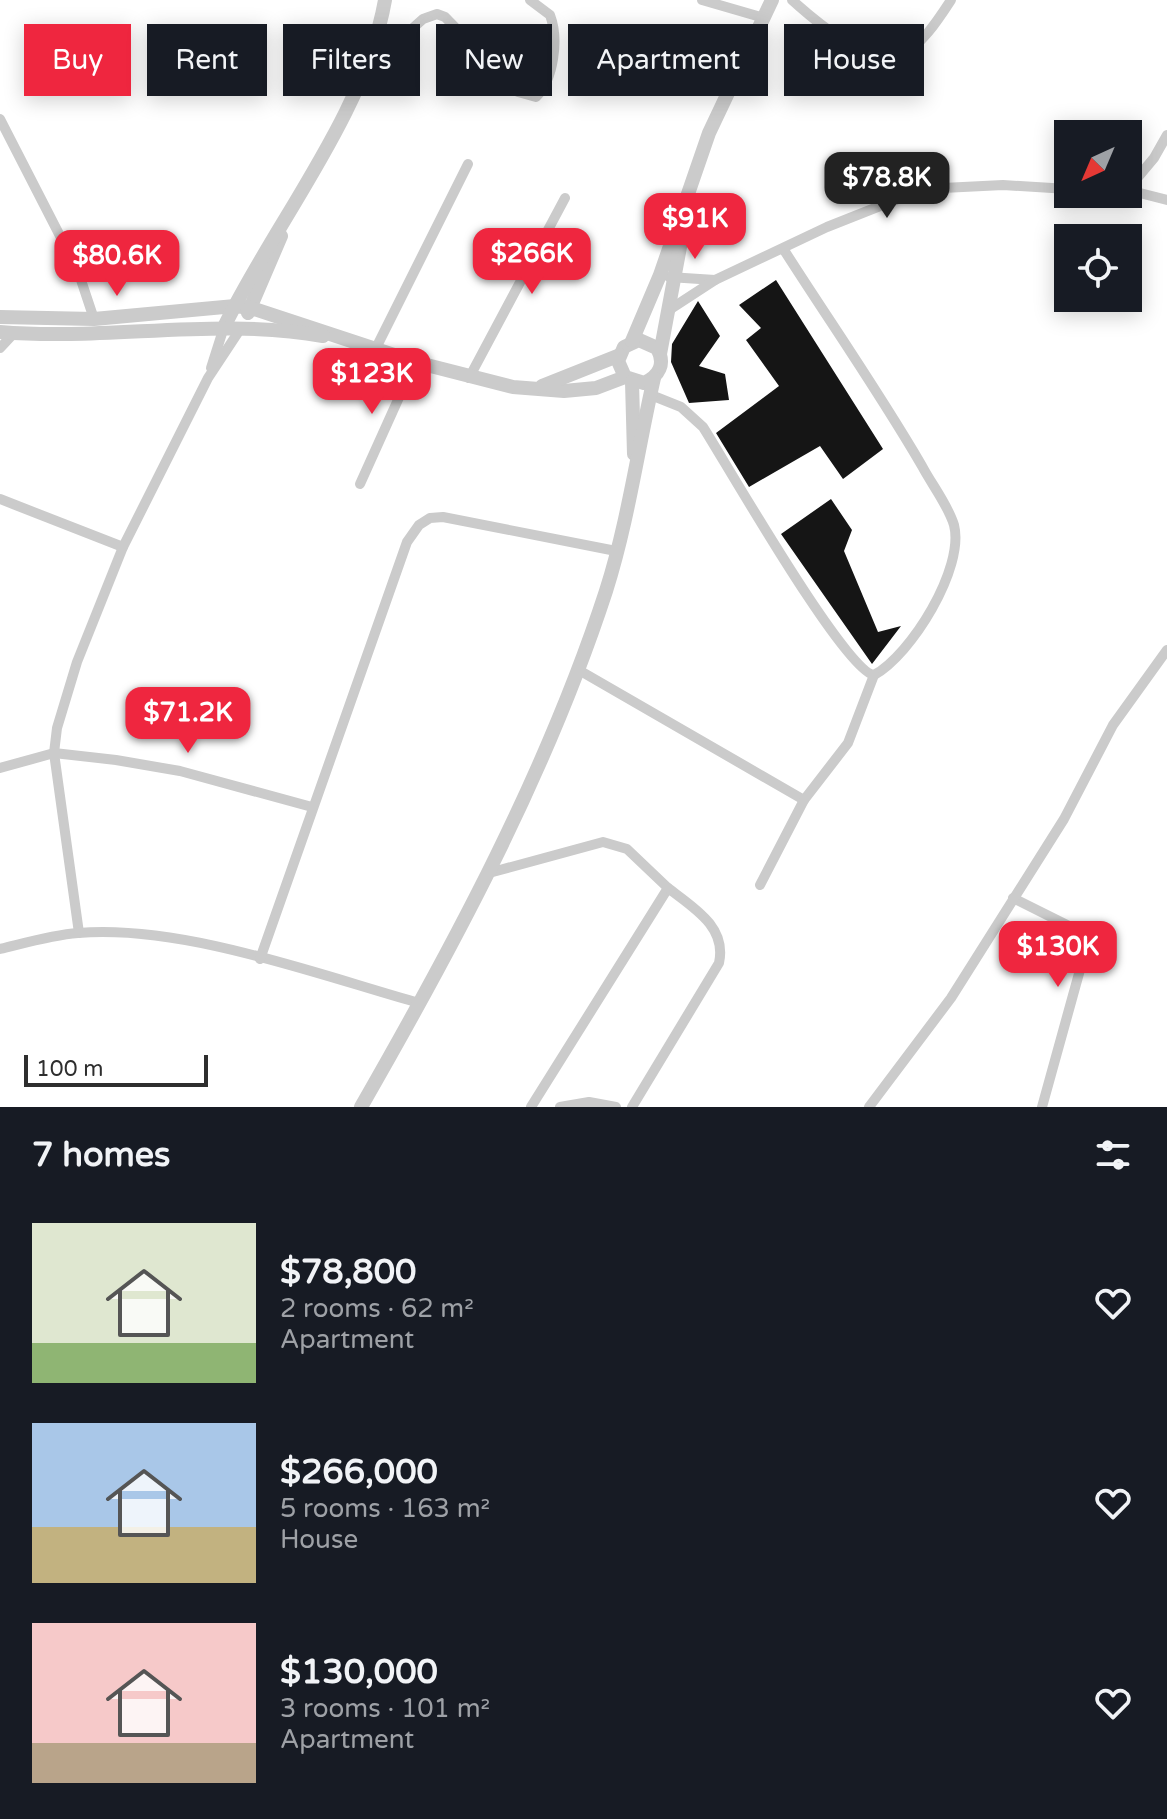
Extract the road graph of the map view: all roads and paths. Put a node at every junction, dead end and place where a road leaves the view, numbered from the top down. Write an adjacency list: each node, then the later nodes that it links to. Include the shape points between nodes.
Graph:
1 (385, 0): 8 (street)
2 (530, 0): 9 (street, via 550,15 554,45 549,73 536,97 518,92 445,17 437,14)
3 (702, 0): 7 (street)
4 (772, 0): 7 (street)
5 (792, 0): 6 (street, via 821,26 890,59 914,46)
6 (951, 0)
7 (764, 18): 21 (street, via 709,133)
8 (377, 24)
9 (417, 24)
10 (352, 96): 19 (street)
11 (0, 119): 27 (street, via 78,271)
12 (1167, 135): 14 (street)
13 (468, 164): 34 (street)
14 (1142, 173)
15 (1054, 188): 20 (street, via 923,189)
16 (1142, 194): 18 (street)
17 (565, 198): 39 (street)
18 (1167, 200)
19 (288, 213): 23 (street); 24 (street)
20 (784, 250): 22 (street); 51 (street, via 892,417 954,525 955,553 946,581 905,647)
21 (667, 276): 22 (street); 25 (street); 32 (street)
22 (715, 280): 25 (street)
23 (235, 306): 24 (street); 27 (street); 28 (street)
24 (251, 308): 29 (street); 31 (street)
25 (669, 310): 35 (street)
26 (0, 317): 27 (street)
27 (94, 319)
28 (224, 327): 29 (street); 30 (street, via 81,336); 38 (street)
29 (241, 328): 31 (street); 38 (street)
30 (7, 332): 33 (street)
31 (348, 340): 34 (street)
32 (632, 341): 35 (street, via 652,344); 36 (street)
33 (0, 348)
34 (376, 348): 37 (street)
35 (660, 354): 40 (street, via 662,363)
36 (620, 355): 41 (street, via 619,367); 42 (street)
37 (415, 362): 39 (street); 45 (street)
38 (208, 378): 47 (street)
39 (469, 378): 42 (street)
40 (654, 378): 41 (street, via 644,383); 43 (street)
41 (629, 380): 42 (street, via 564,391); 44 (street)
42 (537, 388)
43 (651, 395): 44 (street); 51 (street, via 681,407 703,427 830,630 860,670)
44 (634, 462): 48 (street)
45 (360, 484)
46 (0, 499): 47 (street)
47 (123, 547): 52 (street, via 73,672)
48 (616, 551): 50 (street); 55 (street, via 443,517 419,525 398,565)
49 (1167, 650): 59 (street, via 1113,725 1064,819)
50 (577, 669): 54 (street); 56 (street)
51 (874, 675): 54 (street, via 848,743)
52 (54, 753): 53 (street); 55 (street, via 157,766); 60 (street)
53 (0, 768)
54 (804, 800): 57 (street)
55 (312, 807): 62 (street)
56 (489, 873): 58 (street, via 603,842 627,849); 63 (street)
57 (760, 885)
58 (668, 888): 65 (street); 68 (street, via 703,915 721,939 722,952)
59 (1013, 898): 69 (street, via 951,998); 70 (street, via 1088,938)
60 (79, 933): 61 (street); 62 (street, via 137,935)
61 (0, 949)
62 (260, 959): 63 (street)
63 (419, 1003): 64 (street)
64 (365, 1106)
65 (531, 1107)
66 (560, 1107): 67 (street, via 589,1102)
67 (616, 1107)
68 (632, 1107)
69 (869, 1107)
70 (1042, 1107)

